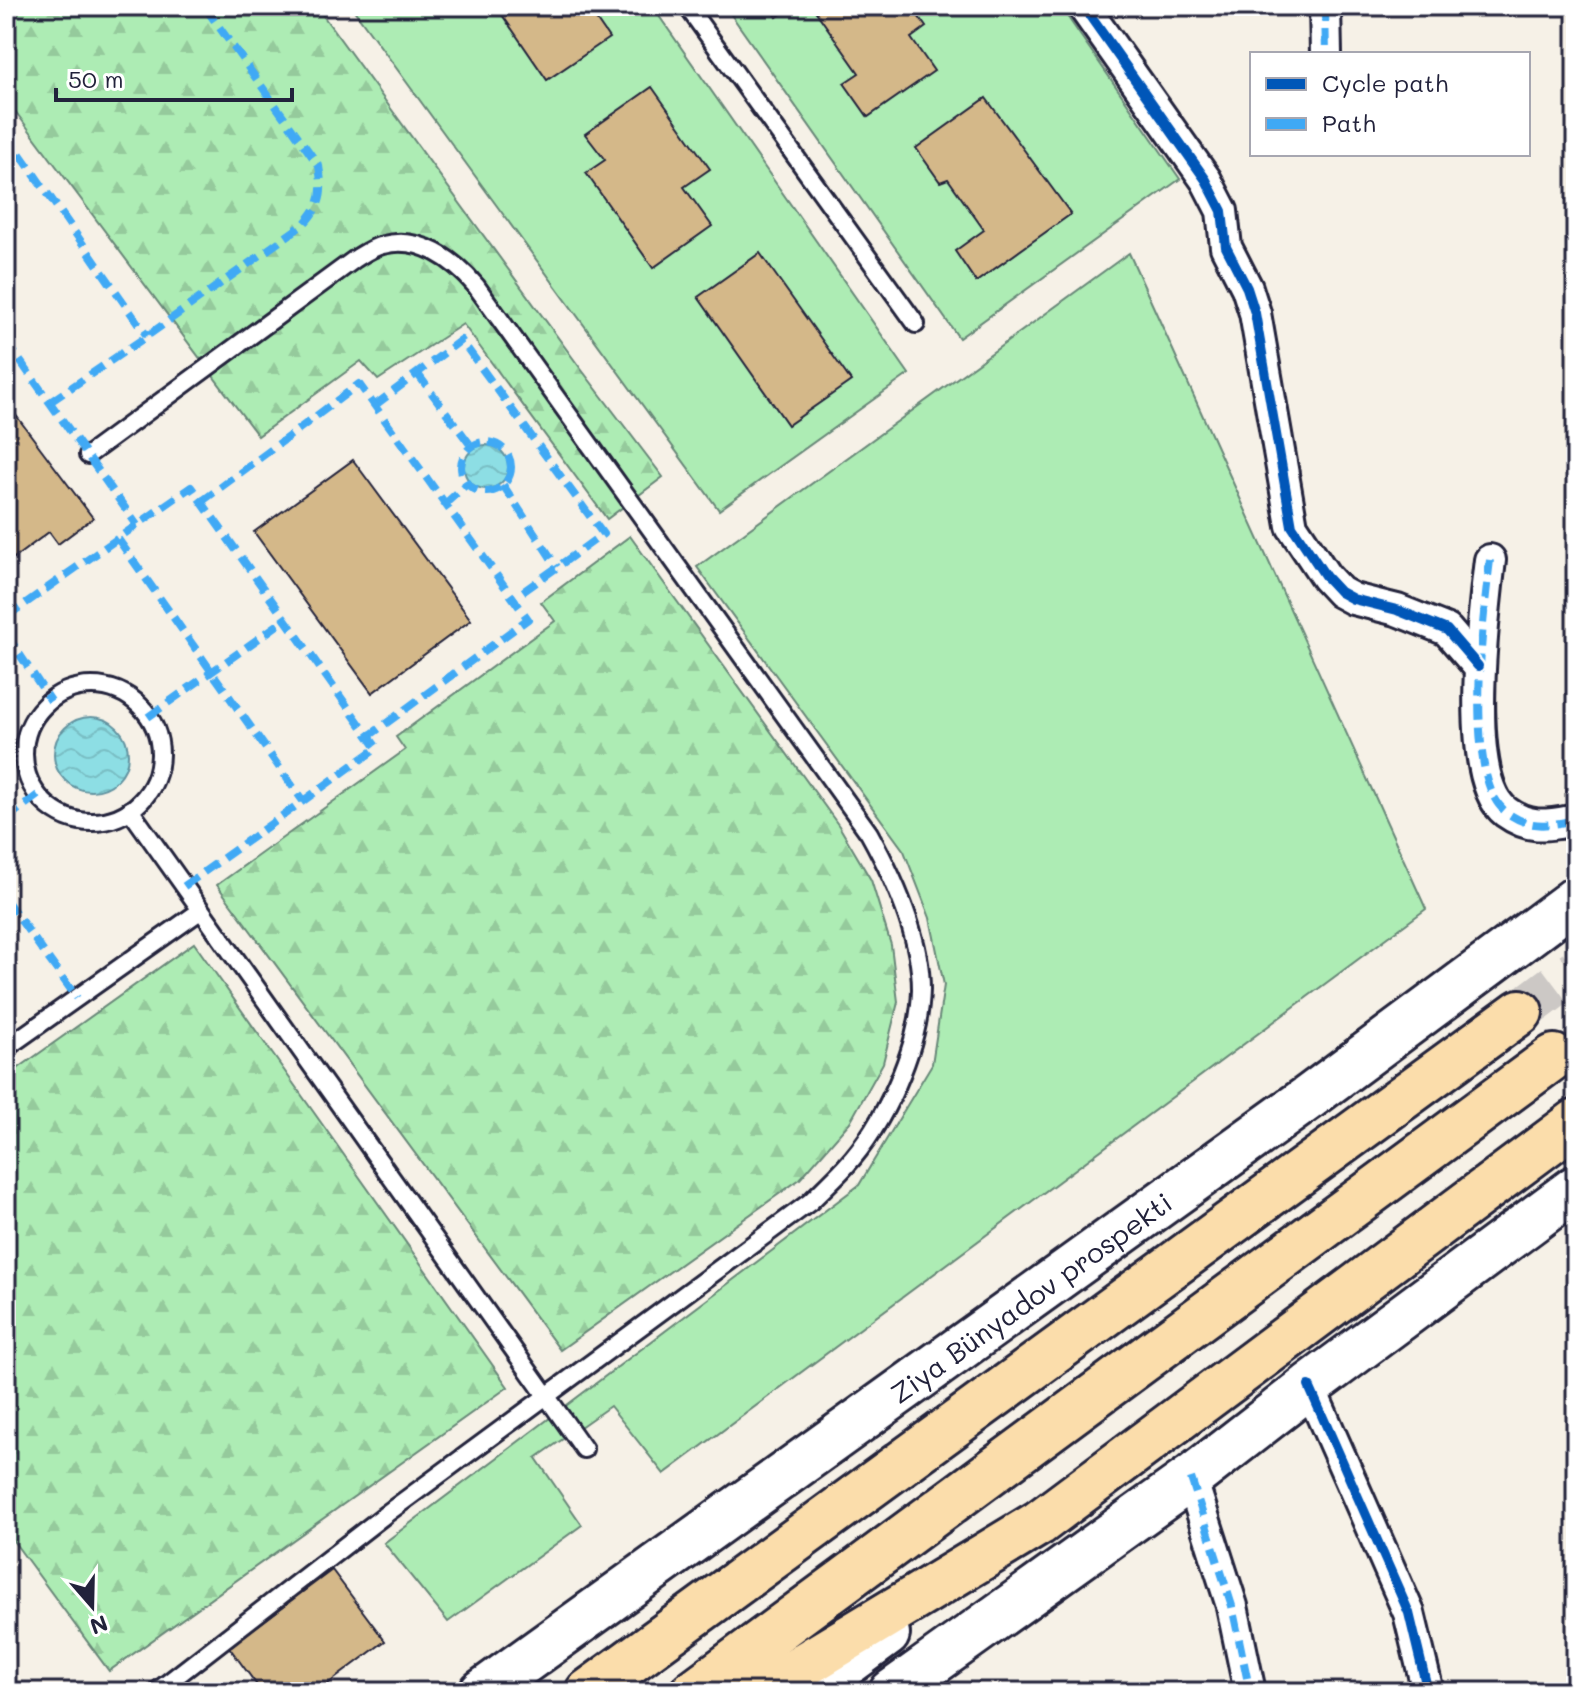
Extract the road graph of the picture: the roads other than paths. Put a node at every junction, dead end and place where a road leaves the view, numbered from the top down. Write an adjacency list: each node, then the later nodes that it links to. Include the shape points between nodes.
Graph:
1 (687, 6): 5 (lane)
2 (1083, 6): 8 (street, via 1206,180 1222,211 1226,247 1255,313 1292,526 1340,592 1447,630)
3 (1325, 6): 4 (street)
4 (1326, 52)
5 (916, 324)
6 (88, 455): 19 (lane, via 355,259 384,244 414,244 442,254 476,286 869,833 893,876 917,951 921,988 916,1033 881,1114 847,1165 810,1202)
7 (1490, 560): 8 (street)
8 (1478, 666): 10 (street, via 1482,763 1503,810 1537,827)
9 (130, 810): 9 (lane, via 158,773 155,729 143,709 105,687 63,692 44,705 24,742 31,787 43,803 62,816 90,823); 12 (lane)
10 (1576, 820)
11 (1576, 899): 25 (main road, Ziya Bünyadov prospekti)
12 (200, 911): 14 (lane); 19 (lane)
13 (1520, 1012): 26 (main road, Ziya Bünyadov prospekti)
14 (6, 1048)
15 (1554, 1057): 27 (main road)
16 (1576, 1122): 22 (main road)
17 (1576, 1188): 18 (main road)
18 (1309, 1386): 21 (main road); 31 (street, via 1409,1613)
19 (547, 1397): 20 (lane); 24 (lane)
20 (584, 1449)
21 (1191, 1478): 23 (main road); 30 (street, via 1232,1606)
22 (1039, 1523): 28 (main road); 29 (main road)
23 (900, 1690)
24 (156, 1692)
25 (482, 1692)
26 (588, 1692)
27 (693, 1692)
28 (759, 1692)
29 (808, 1692)
30 (1250, 1692)
31 (1428, 1692)

